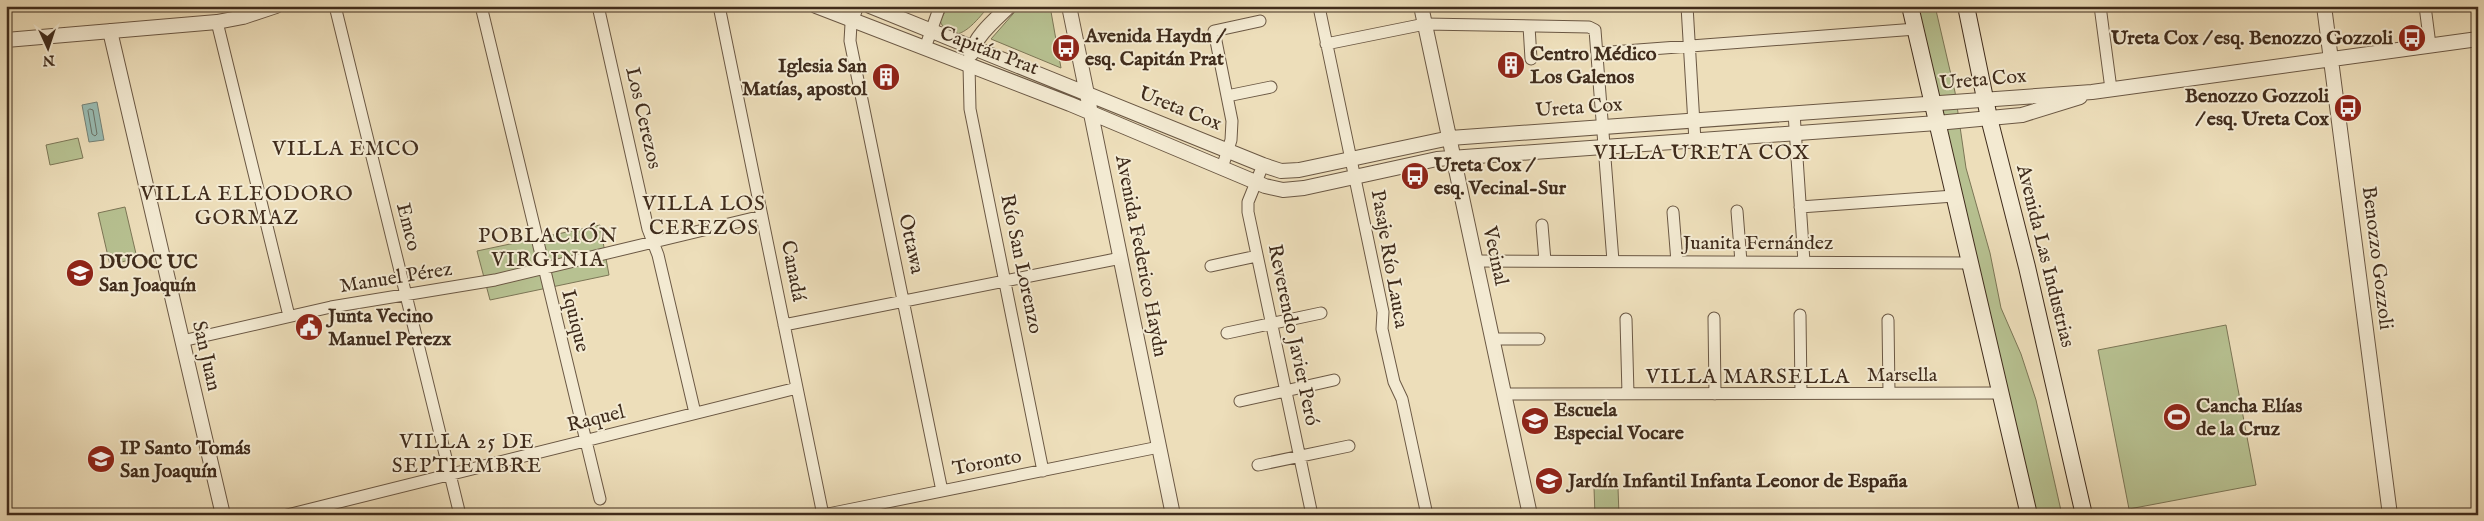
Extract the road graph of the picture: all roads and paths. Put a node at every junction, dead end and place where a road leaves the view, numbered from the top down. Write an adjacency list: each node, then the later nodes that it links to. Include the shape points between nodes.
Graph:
1 (276, 6): 22 (street)
2 (335, 6): 82 (street, Emco)
3 (481, 6): 80 (street, Iquique)
4 (598, 6): 69 (street, Los Cerezos)
5 (719, 6): 67 (street, Canadá)
6 (816, 6): 20 (street, Capitán Prat)
7 (858, 6): 20 (street, Ottawa)
8 (870, 6): 26 (street, Capitán Prat)
9 (940, 6): 26 (street)
10 (1009, 6): 33 (street)
11 (1069, 6): 41 (street, Avenida Federico Haydn)
12 (1421, 6): 23 (street, Vecinal)
13 (1687, 6): 32 (street)
14 (1910, 6): 25 (main road)
15 (1966, 6): 44 (main road, Avenida Las Industrias)
16 (2100, 6): 40 (street)
17 (2324, 6): 37 (street, Benozzo Gozzoli)
18 (2425, 6): 31 (street)
19 (1319, 7): 30 (street, Pasaje Río Lauca)
20 (853, 20): 34 (street, Capitán Prat); 83 (street, Ottawa, via 850,41)
21 (1260, 21): 43 (street, via 1214,31)
22 (217, 22): 27 (street); 86 (street)
23 (1425, 24): 24 (street); 30 (street); 53 (street, Vecinal)
24 (1529, 26): 35 (street, via 1589,28 1594,30); 36 (street)
25 (1916, 29): 32 (street); 45 (main road)
26 (932, 30): 33 (street, Capitán Prat); 34 (street)
27 (110, 31): 29 (street); 95 (street, San Juan)
28 (2478, 39): 31 (street, Ureta Cox)
29 (6, 40)
30 (1326, 44): 58 (street, Pasaje Río Lauca)
31 (2430, 45): 37 (street, Ureta Cox)
32 (1689, 46): 35 (street); 49 (street)
33 (973, 47): 38 (street); 41 (street, Capitán Prat)
34 (925, 48): 38 (street, Capitán Prat)
35 (1598, 53): 51 (street)
36 (1531, 59)
37 (2331, 59): 40 (street, Ureta Cox); 126 (street, Benozzo Gozzoli)
38 (969, 65): 47 (street, Capitán Prat); 81 (street, Río San Lorenzo, via 970,109)
39 (1271, 87): 43 (street)
40 (2111, 89): 42 (street, Ureta Cox)
41 (1086, 92): 47 (street, Avenida Federico Haydn); 56 (street, Ureta Cox)
42 (2092, 92): 44 (street, Ureta Cox); 48 (street, Ureta Cox, via 2038,111)
43 (1227, 96): 56 (street, via 1232,130)
44 (1985, 99): 45 (street, Ureta Cox); 48 (main road, Avenida Las Industrias)
45 (1932, 104): 46 (street, Ureta Cox); 50 (main road)
46 (1794, 112): 49 (street, Ureta Cox); 52 (street)
47 (1090, 113): 60 (street, Ureta Cox); 71 (street, Avenida Federico Haydn)
48 (1989, 118): 50 (street, Ureta Cox); 125 (main road, Avenida Las Industrias)
49 (1694, 120): 51 (street, Ureta Cox); 54 (street)
50 (1937, 123): 52 (street, Ureta Cox); 63 (main road)
51 (1603, 127): 53 (street, Ureta Cox); 55 (street)
52 (1795, 134): 54 (street, Ureta Cox); 64 (street)
53 (1450, 138): 57 (street, Vecinal); 58 (street, Ureta Cox)
54 (1695, 141): 55 (street, Ureta Cox)
55 (1604, 147): 57 (street, Ureta Cox); 74 (street)
56 (1229, 150): 59 (street, Ureta Cox); 60 (street)
57 (1454, 157): 61 (street, Ureta Cox); 72 (street, Vecinal)
58 (1351, 159): 59 (street, Ureta Cox, via 1290,171); 61 (street, Pasaje Río Lauca)
59 (1263, 165): 62 (street, Reverendo Javier Peró)
60 (1222, 168): 62 (street, Ureta Cox)
61 (1354, 177): 62 (street, Ureta Cox, via 1294,190); 122 (street, Pasaje Río Lauca, via 1383,312 1382,329 1394,382 1402,399)
62 (1256, 182): 70 (street, Reverendo Javier Peró, via 1248,202 1248,212)
63 (1954, 196): 64 (street); 78 (main road)
64 (1800, 207): 77 (street)
65 (1737, 211): 76 (street)
66 (1673, 212): 75 (street)
67 (762, 216): 69 (street, Manuel Pérez); 91 (street, Canadá)
68 (1542, 225): 73 (street)
69 (653, 241): 80 (street, Manuel Pérez); 106 (street, Los Cerezos)
70 (1257, 256): 79 (street); 90 (street, Reverendo Javier Peró)
71 (1120, 258): 81 (street); 109 (street, Avenida Federico Haydn)
72 (1476, 260): 73 (street, Juanita Fernández); 93 (street, Vecinal)
73 (1545, 261): 74 (street, Juanita Fernández)
74 (1613, 261): 75 (street, Juanita Fernández)
75 (1677, 262): 76 (street, Juanita Fernández)
76 (1741, 262): 77 (street, Juanita Fernández)
77 (1804, 262): 78 (street, Juanita Fernández)
78 (1971, 263): 99 (main road)
79 (1210, 266)
80 (543, 268): 82 (street, Manuel Pérez); 107 (street, Iquique)
81 (1005, 281): 83 (street); 112 (street, Río San Lorenzo)
82 (406, 295): 86 (street, Manuel Pérez); 113 (street, Emco)
83 (903, 301): 91 (street); 114 (street, Ottawa)
84 (1321, 313): 90 (street)
85 (1800, 315): 103 (street)
86 (288, 316): 95 (street, Manuel Pérez)
87 (1714, 318): 102 (street)
88 (1626, 319): 101 (street)
89 (1888, 320): 104 (street)
90 (1271, 324): 92 (street); 98 (street, Reverendo Javier Peró)
91 (784, 325): 97 (street, Canadá)
92 (1227, 333)
93 (1492, 339): 94 (street); 100 (street, Vecinal)
94 (1539, 339)
95 (182, 341): 116 (street, San Juan)
96 (1334, 380): 98 (street)
97 (797, 388): 106 (street, Raquel); 119 (street, Canadá)
98 (1286, 391): 105 (street); 110 (street, Reverendo Javier Peró)
99 (2000, 393): 104 (street, Marsella); 124 (main road)
100 (1504, 394): 101 (street, Marsella); 123 (street, Vecinal)
101 (1628, 394): 102 (street, Marsella)
102 (1715, 394): 103 (street, Marsella)
103 (1801, 394): 104 (street, Marsella)
104 (1890, 394)
105 (1240, 401)
106 (695, 413): 107 (street, Raquel)
107 (585, 440): 113 (street, Raquel); 115 (street, Iquique)
108 (1349, 446): 110 (street)
109 (1159, 448): 112 (street, Toronto); 120 (street, Avenida Federico Haydn)
110 (1300, 456): 111 (street); 121 (street, Reverendo Javier Peró)
111 (1258, 465)
112 (1044, 471): 114 (street, Toronto)
113 (450, 474): 117 (street, Raquel); 118 (street, Emco)
114 (942, 491): 119 (street, Toronto)
115 (600, 499)
116 (223, 515)
117 (287, 515)
118 (460, 515)
119 (823, 515)
120 (1173, 515)
121 (1312, 515)
122 (1427, 515)
123 (1530, 515)
124 (2028, 515)
125 (2084, 515)
126 (2390, 515)

